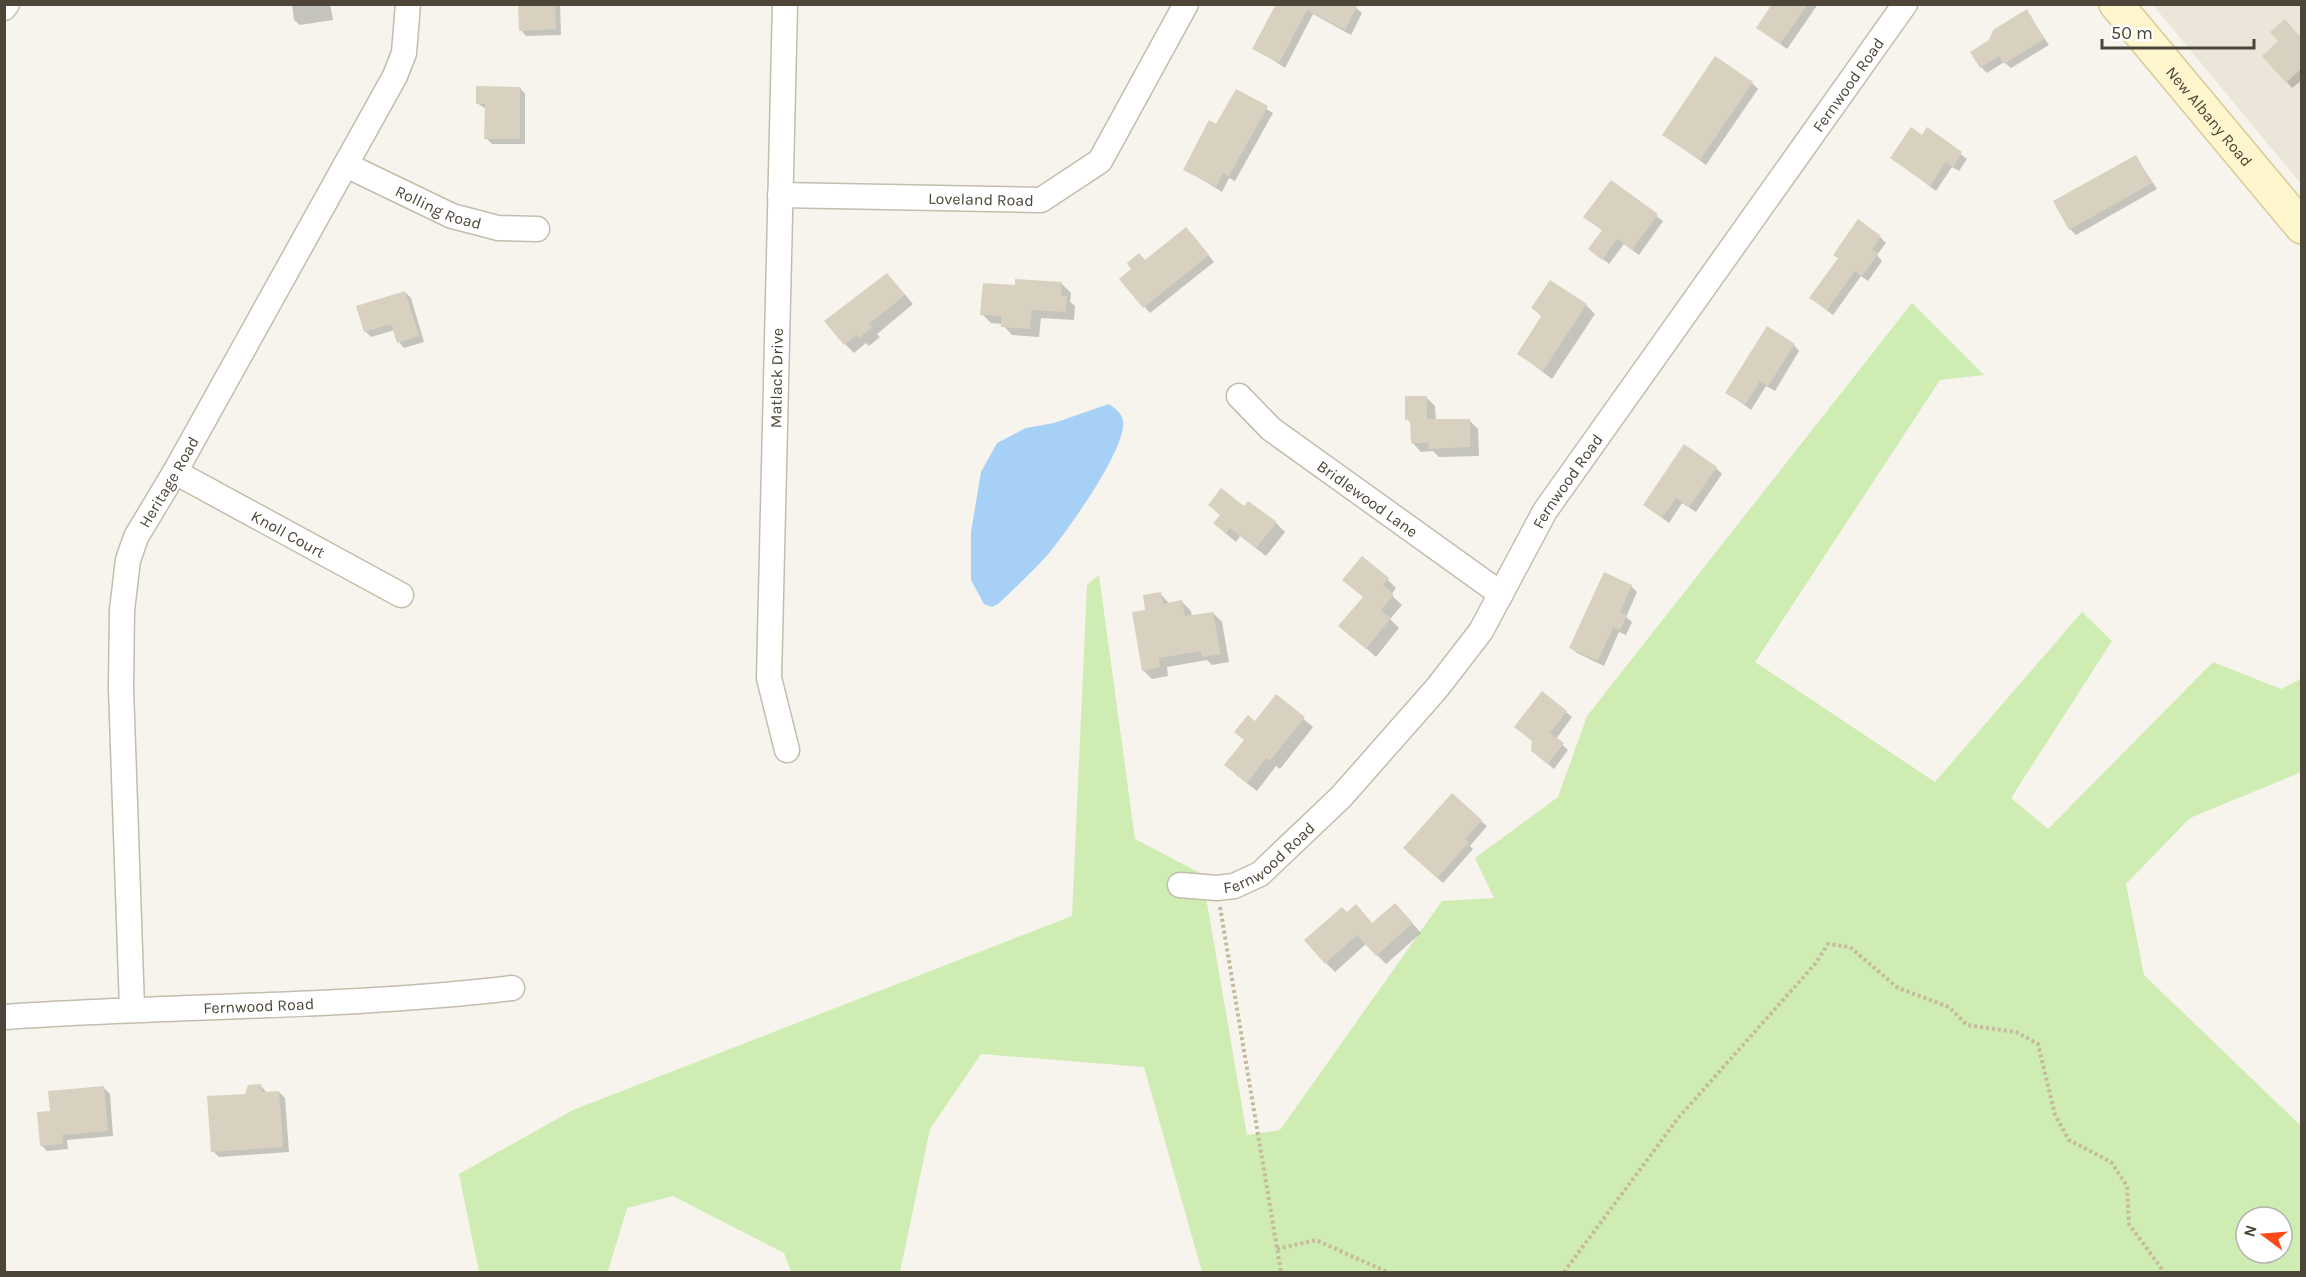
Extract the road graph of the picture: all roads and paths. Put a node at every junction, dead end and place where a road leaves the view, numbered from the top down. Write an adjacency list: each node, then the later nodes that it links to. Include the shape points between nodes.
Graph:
1 (408, 4): 6 (street, Heritage Road, via 404,53)
2 (785, 4): 7 (street, Matlack Drive)
3 (1186, 4): 7 (street, Loveland Road, via 1100,161 1041,200)
4 (1905, 4): 12 (street, Fernwood Road, via 1545,511)
5 (2116, 4): 8 (main road, New Albany Road)
6 (346, 165): 9 (street, Rolling Road, via 452,216 498,228); 11 (street, Heritage Road)
7 (780, 195): 14 (street, Matlack Drive, via 769,678)
8 (2301, 227)
9 (537, 228)
10 (1239, 396): 12 (street, Bridlewood Lane, via 1271,429)
11 (175, 472): 13 (street, Knoll Court); 18 (street, Heritage Road, via 136,537 128,560 122,609)
12 (1501, 594): 16 (street, Fernwood Road, via 1481,631 1437,688 1341,797 1260,874 1234,886)
13 (401, 595)
14 (787, 750)
15 (1180, 885): 16 (street, Fernwood Road)
16 (1217, 888): 20 (path)
17 (512, 988): 18 (street, Fernwood Road, via 422,998)
18 (132, 1008): 19 (street, Fernwood Road)
19 (4, 1017)
20 (1277, 1249): 21 (path); 22 (path, via 1316,1240)
21 (1281, 1272)
22 (1387, 1272)
23 (1564, 1272): 24 (path, via 1679,1117 1828,945 1850,947 1898,988 1949,1007 1967,1025 2016,1032 2038,1044 2055,1114 2069,1140 2111,1162 2127,1186 2129,1224)
24 (2164, 1272)

